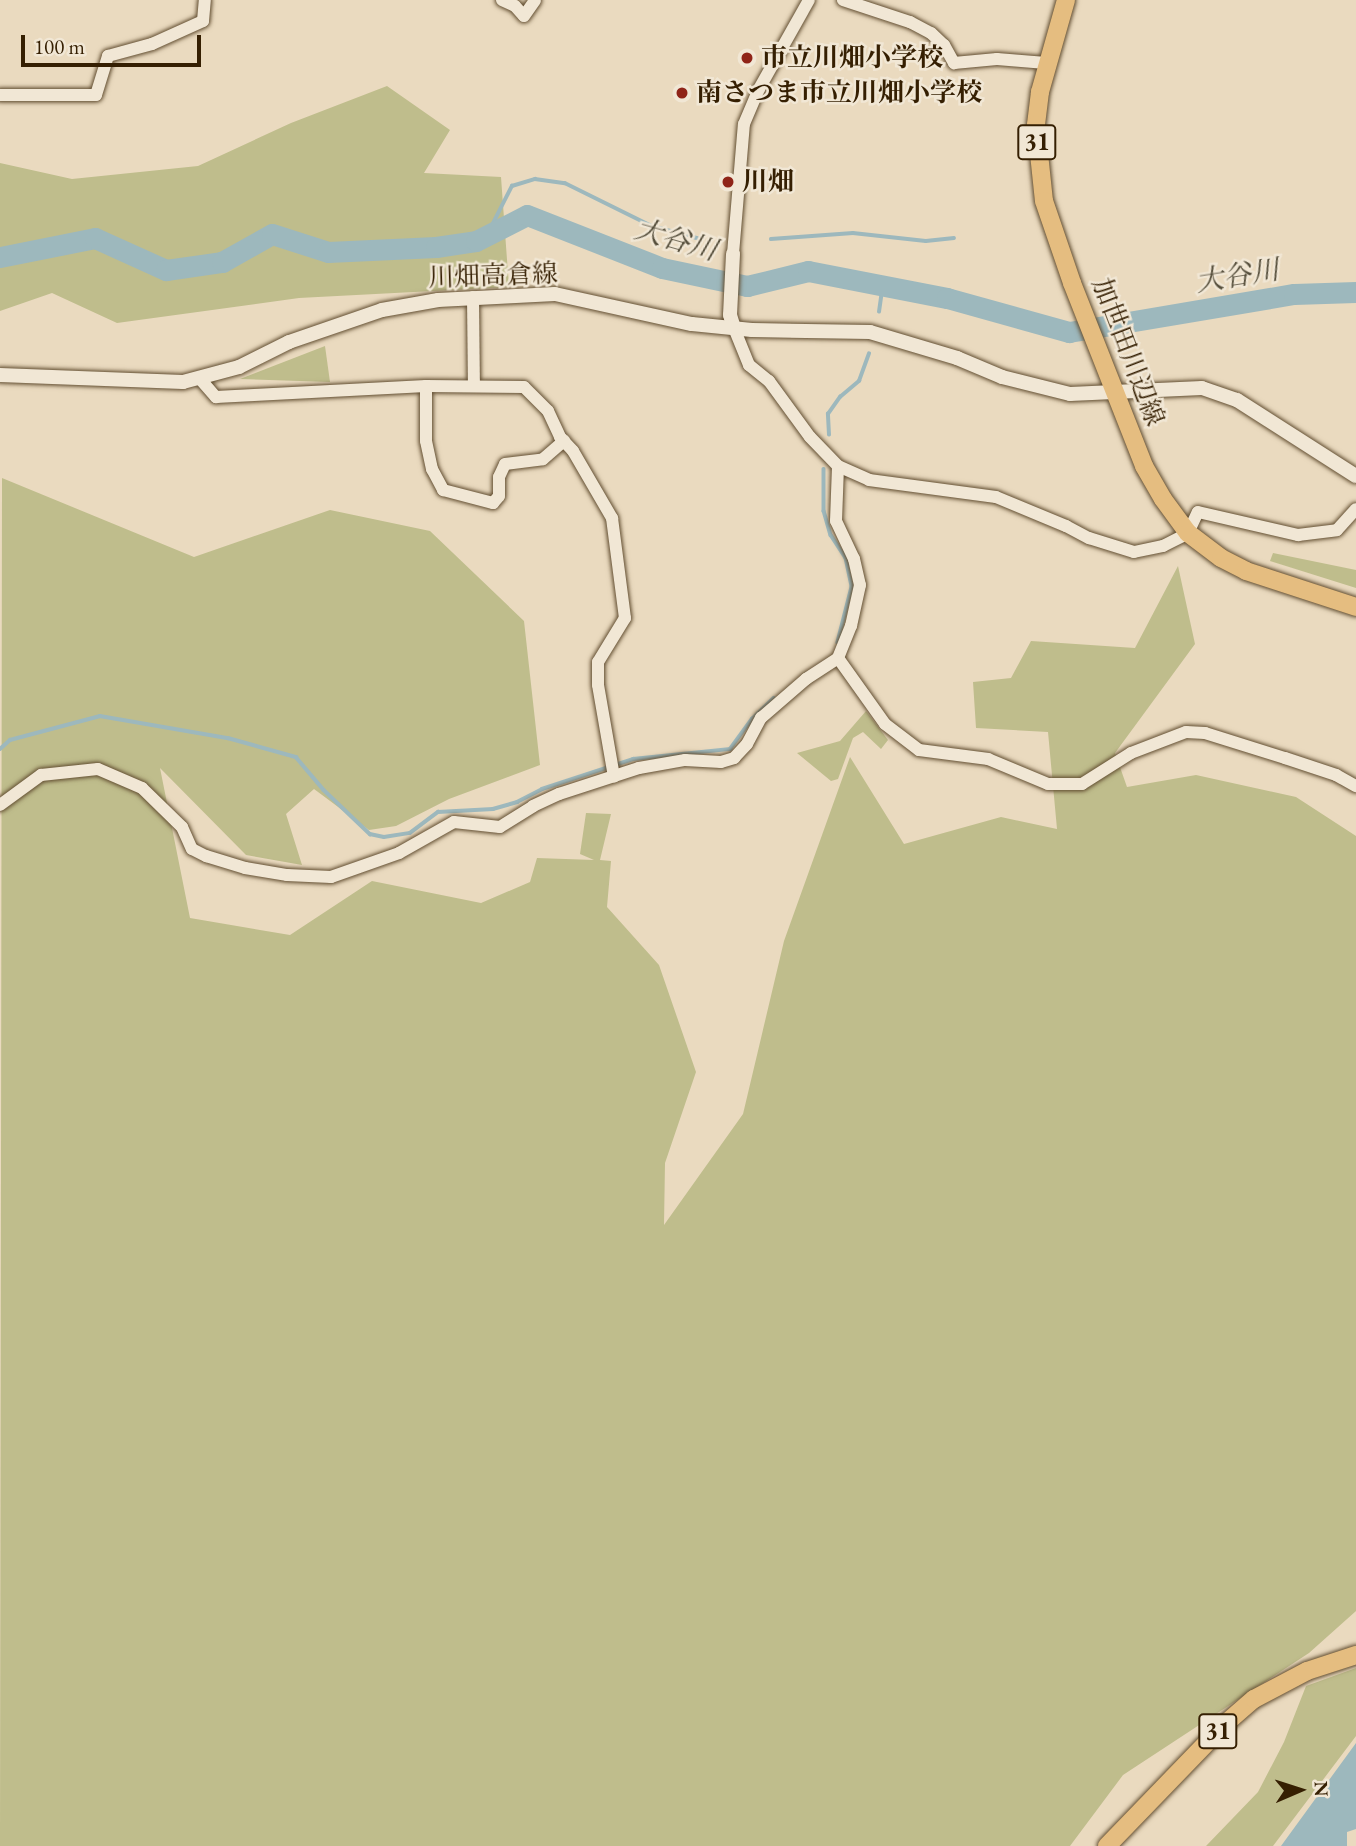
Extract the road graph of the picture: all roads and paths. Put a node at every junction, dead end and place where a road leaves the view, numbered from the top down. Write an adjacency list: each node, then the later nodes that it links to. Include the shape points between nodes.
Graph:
1 (205, 0): 8 (street, via 203,21 108,57 96,95)
2 (502, 0): 3 (street, via 524,16)
3 (535, 0)
4 (809, 0): 9 (street, via 744,124)
5 (843, 0): 7 (street, via 931,33 954,63 998,59)
6 (1066, 0): 7 (main road, 加世田川辺線 / 31)
7 (1046, 63): 16 (main road, 加世田川辺線 / 31, via 1037,125 1044,201)
8 (0, 94)
9 (733, 254): 11 (street)
10 (473, 297): 11 (street, 川畑高倉線, via 555,294 660,318); 13 (street, 川畑高倉線, via 382,310 289,342); 15 (street)
11 (732, 322): 16 (street, 川畑高倉線, via 870,332 914,343 1031,386 1070,394); 18 (street, via 749,365 769,381)
12 (0, 375): 13 (street, 川畑高倉線)
13 (201, 380): 14 (street, via 216,397)
14 (426, 386): 15 (street); 17 (street, via 426,441 432,469 443,490 493,503 499,496 499,477 505,464 543,459)
15 (474, 386): 17 (street, via 524,387 548,411)
16 (1112, 386): 19 (street, 川畑高倉線, via 1202,388 1223,393); 21 (main road, 加世田川辺線 / 31, via 1144,466)
17 (564, 441): 24 (street, via 612,518 621,568 625,618 598,662)
18 (838, 467): 21 (street, via 869,480 996,498 1134,552 1163,546); 23 (street, via 836,521 855,559 860,585)
19 (1356, 476)
20 (1356, 509): 21 (street, via 1337,530 1298,535 1198,512)
21 (1188, 533): 22 (main road, 加世田川辺線 / 31, via 1246,571)
22 (1356, 607)
23 (838, 658): 24 (street, via 761,718 734,758); 25 (street, via 885,724 919,750 988,759 1048,784 1082,784 1131,753 1186,732 1205,733 1285,758)
24 (612, 770): 26 (street, via 533,806 500,827 454,822 399,853 331,877 245,868 206,856 192,849 182,827 142,788 98,769 41,775)
25 (1356, 786)
26 (0, 805)
27 (1356, 1655): 28 (main road, 31, via 1307,1671 1254,1699)
28 (1107, 1846)

